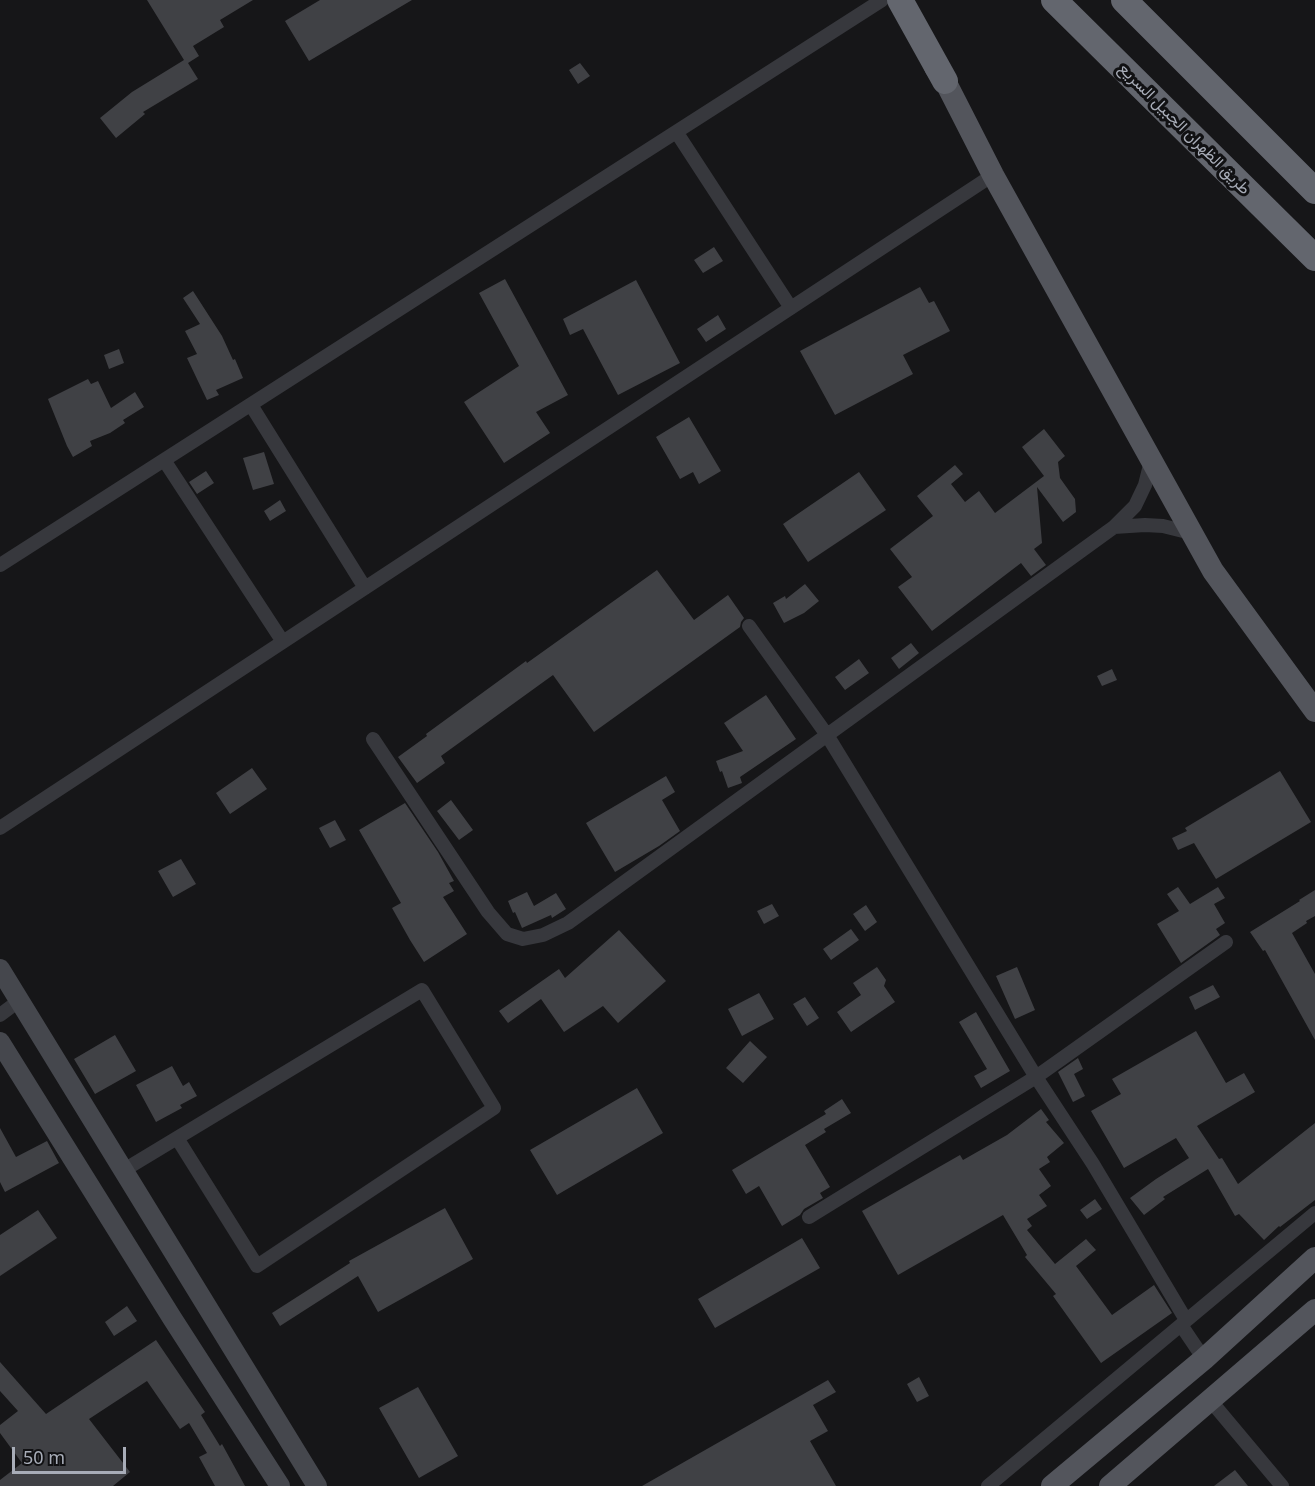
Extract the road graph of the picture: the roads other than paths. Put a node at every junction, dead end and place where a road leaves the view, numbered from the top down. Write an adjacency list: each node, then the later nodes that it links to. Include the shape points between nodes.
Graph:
1 (882, 0): 7 (street)
2 (892, 0): 6 (main road)
3 (900, 0): 6 (highway)
4 (1054, 0): 10 (highway, طريق الظهران الجبيل السريع)
5 (1124, 0): 9 (highway)
6 (945, 81): 8 (main road)
7 (676, 133): 11 (street); 12 (street)
8 (993, 175): 11 (street); 14 (main road)
9 (1315, 191)
10 (1315, 258)
11 (791, 308): 18 (street)
12 (251, 405): 13 (street); 18 (street)
13 (164, 460): 17 (street); 20 (street)
14 (1151, 461): 15 (street, via 1135,506); 16 (main road)
15 (1114, 526): 16 (street, via 1162,526); 22 (street)
16 (1191, 533): 21 (main road, via 1213,571)
17 (0, 565)
18 (365, 588): 20 (street)
19 (748, 626): 22 (street)
20 (283, 642): 24 (street)
21 (1315, 711)
22 (827, 735): 23 (street, via 568,922 543,935 523,939 507,934 488,912); 30 (street)
23 (373, 739)
24 (0, 828)
25 (1226, 942): 30 (street)
26 (0, 969): 27 (street)
27 (20, 1000): 28 (street); 32 (street)
28 (0, 1015)
29 (0, 1042): 40 (street)
30 (1036, 1077): 34 (street); 37 (street, via 1093,1164)
31 (177, 1138): 31 (street, via 422,990 494,1108 257,1266); 32 (street)
32 (124, 1170): 41 (street)
33 (1315, 1212): 37 (street)
34 (809, 1217)
35 (1315, 1258): 38 (main road)
36 (1315, 1310): 39 (main road)
37 (1184, 1323): 38 (street); 42 (street)
38 (1204, 1359): 43 (main road)
39 (1210, 1400): 44 (main road); 45 (street)
40 (280, 1486)
41 (317, 1486)
42 (988, 1486)
43 (1052, 1486)
44 (1110, 1486)
45 (1282, 1486)

